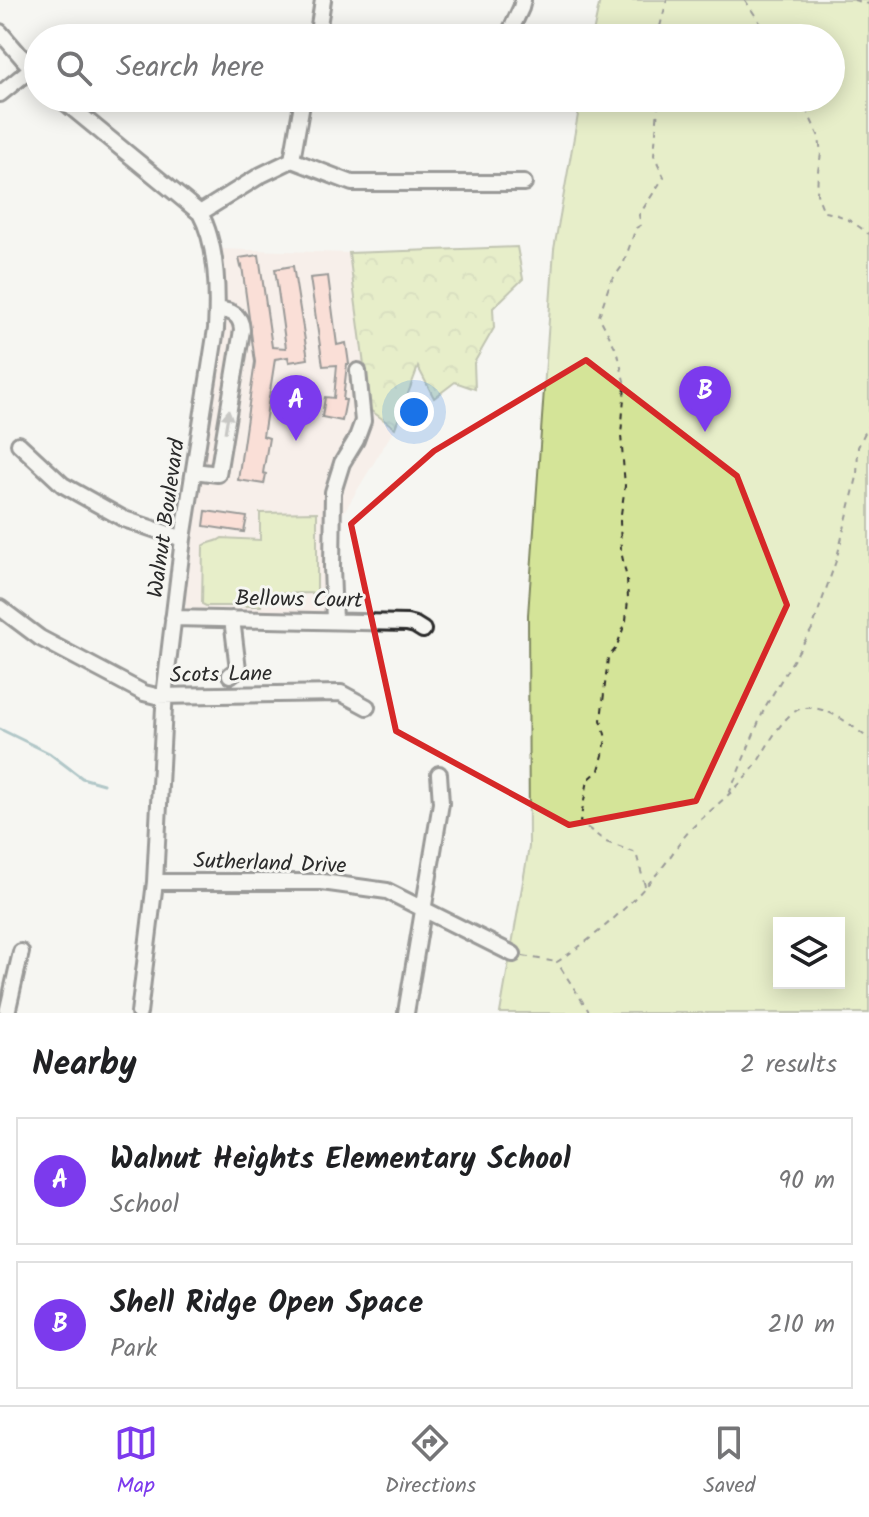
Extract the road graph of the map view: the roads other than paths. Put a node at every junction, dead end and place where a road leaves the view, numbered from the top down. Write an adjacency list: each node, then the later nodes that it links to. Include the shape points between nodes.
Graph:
1 (323, 0): 3 (street)
2 (523, 0): 4 (street)
3 (319, 24)
4 (514, 24)
5 (0, 32): 6 (street)
6 (24, 61)
7 (24, 79): 8 (street)
8 (0, 94)
9 (76, 112): 13 (street)
10 (301, 112): 11 (street)
11 (292, 160): 12 (street, via 352,183); 13 (street)
12 (524, 183)
13 (200, 213): 14 (street, Walnut Boulevard, via 210,239)
14 (217, 309): 17 (street, Walnut Boulevard); 17 (street, one-way to 14, via 218,474 242,330 237,315)
15 (358, 371): 22 (street, via 363,421 333,492)
16 (19, 444): 18 (street, via 63,485 124,519)
17 (194, 471): 18 (street, Walnut Boulevard)
18 (183, 539): 20 (street, Walnut Boulevard)
19 (0, 608): 25 (street, Scots Lane, via 40,638 144,693)
20 (173, 618): 21 (street, Bellows Court); 25 (street, Walnut Boulevard)
21 (232, 619): 22 (street, Bellows Court); 24 (street, via 238,669)
22 (334, 621): 23 (street, Bellows Court, via 407,623)
23 (423, 630)
24 (230, 675)
25 (164, 696): 26 (street, Scots Lane, via 341,693); 28 (street, Walnut Boulevard)
26 (367, 707)
27 (439, 774): 29 (street, via 441,803)
28 (155, 882): 29 (street, Sutherland Drive, via 322,882 387,891); 33 (street, Walnut Boulevard)
29 (423, 909): 31 (street, Sutherland Drive); 34 (street)
30 (21, 952): 32 (street)
31 (513, 954)
32 (7, 1013)
33 (139, 1013)
34 (406, 1013)

